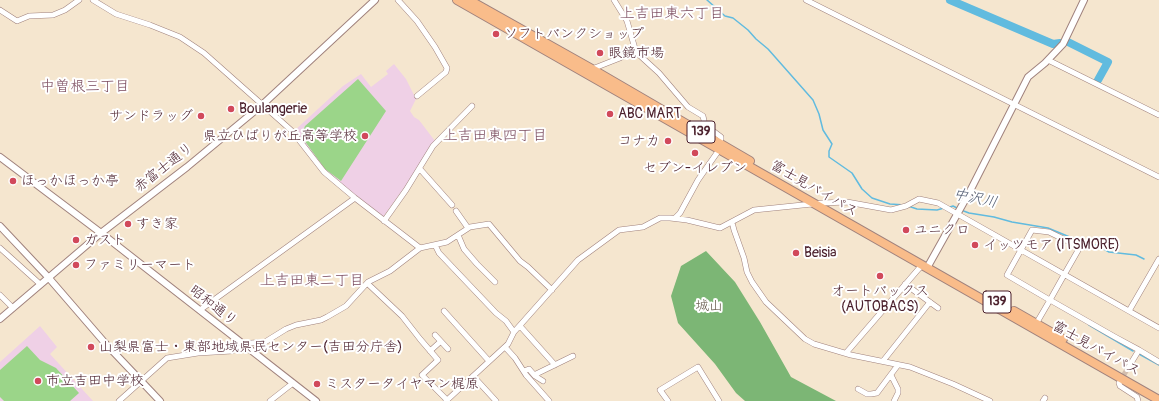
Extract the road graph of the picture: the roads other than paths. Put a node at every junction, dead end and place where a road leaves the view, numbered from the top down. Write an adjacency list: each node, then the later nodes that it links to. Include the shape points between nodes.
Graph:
1 (79, 0): 10 (street, via 54,15 29,16 16,21)
2 (93, 0): 16 (street, via 116,14 180,37 204,54)
3 (375, 0): 16 (street, 赤富士通り)
4 (398, 0): 14 (street, via 417,21 447,68 446,72)
5 (457, 0): 19 (highway, 富士見バイパス / 139)
6 (469, 0): 13 (highway, 富士見バイパス / 139)
7 (614, 0): 11 (street, via 627,21)
8 (806, 0): 15 (street)
9 (1084, 0): 12 (street, via 1062,44)
10 (0, 10)
11 (635, 48): 13 (street, via 620,58); 19 (street, via 688,107 703,116 705,125 721,137)
12 (1048, 60): 15 (street, via 1028,77); 18 (street)
13 (592, 69): 19 (highway, 富士見バイパス / 139)
14 (417, 96)
15 (1014, 104): 22 (street); 27 (street)
16 (262, 105): 23 (street, via 292,131 324,172); 33 (street, 赤富士通り)
17 (472, 106): 21 (street, via 443,135)
18 (1159, 115)
19 (719, 146): 24 (highway, 富士見バイパス / 139); 28 (street)
20 (0, 157): 33 (street, 昭和通り)
21 (420, 169): 25 (street); 29 (street)
22 (1159, 176)
23 (355, 198): 29 (street); 53 (street)
24 (818, 203): 27 (street, via 847,202 891,210 919,199 938,203); 30 (street, via 754,210); 40 (highway, 富士見バイパス / 139)
25 (452, 205)
26 (456, 211): 32 (street)
27 (958, 214): 38 (street); 40 (street)
28 (675, 218): 30 (street, via 720,228); 47 (street, via 660,218 643,227 619,230 578,260)
29 (384, 221): 37 (street)
30 (732, 222): 68 (street, via 747,272 766,302 805,339)
31 (0, 227): 42 (street)
32 (468, 228): 34 (street); 47 (street, via 490,224 520,261)
33 (101, 233): 42 (street, 赤富士通り); 53 (street, 昭和通り)
34 (458, 235): 35 (street, via 447,242); 43 (street, via 464,249)
35 (435, 245): 37 (street); 60 (street, via 439,253 506,320)
36 (0, 248): 45 (street)
37 (420, 248): 44 (street, via 390,271)
38 (1022, 251): 41 (street); 41 (street, via 1032,230 1049,232 1079,245); 49 (street, via 1007,276)
39 (1159, 259): 55 (street)
40 (926, 266): 46 (street); 57 (highway, 富士見バイパス / 139); 87 (highway, 富士見バイパス / 139)
41 (1064, 275): 49 (street); 55 (street)
42 (48, 277): 45 (street, 赤富士通り); 80 (street)
43 (496, 282)
44 (367, 283): 63 (street, via 346,306 327,317 296,325 265,342); 67 (street, via 402,316)
45 (40, 284): 51 (street, 赤富士通り)
46 (905, 284): 50 (street); 68 (street)
47 (552, 290): 58 (street)
48 (0, 295): 51 (street)
49 (1050, 300): 57 (street); 66 (street)
50 (930, 302): 52 (street); 71 (street)
51 (13, 308): 56 (street, 赤富士通り)
52 (938, 308)
53 (200, 310): 63 (street, 昭和通り)
54 (444, 311): 70 (street)
55 (1129, 311): 59 (street)
56 (0, 320)
57 (1036, 324): 85 (highway, 富士見バイパス / 139)
58 (520, 326): 60 (street); 73 (street)
59 (1159, 328)
60 (514, 332): 64 (street)
61 (435, 335): 62 (street)
62 (440, 342): 65 (street); 67 (street)
63 (246, 346): 80 (street, via 226,352 167,358); 82 (street, 昭和通り)
64 (505, 347): 70 (street); 76 (street)
65 (448, 348)
66 (1139, 350): 72 (street); 75 (street)
67 (430, 351): 86 (street, via 438,360 422,375)
68 (846, 353): 71 (street)
69 (573, 356): 73 (street)
70 (489, 361): 79 (street)
71 (883, 361): 74 (street)
72 (1159, 362)
73 (555, 365): 78 (street)
74 (898, 365): 77 (street); 97 (street, via 932,375)
75 (1128, 368)
76 (524, 371): 78 (street, via 529,369); 93 (street)
77 (891, 374): 84 (street, via 874,394 867,394); 96 (street, via 898,388)
78 (534, 375): 81 (street)
79 (473, 376): 86 (street); 92 (street)
80 (142, 381): 88 (street); 89 (street)
81 (543, 381)
82 (293, 383): 90 (street); 91 (street, 昭和通り)
83 (1119, 383): 98 (street, via 1137,397)
84 (858, 389)
85 (1159, 394)
86 (446, 400)
87 (1159, 400)
88 (118, 401)
89 (160, 401)
90 (270, 401)
91 (316, 401)
92 (496, 401)
93 (549, 401)
94 (668, 401): 95 (street, via 660,390 698,367)
95 (719, 401)
96 (894, 401)
97 (990, 401)
98 (1138, 401)

